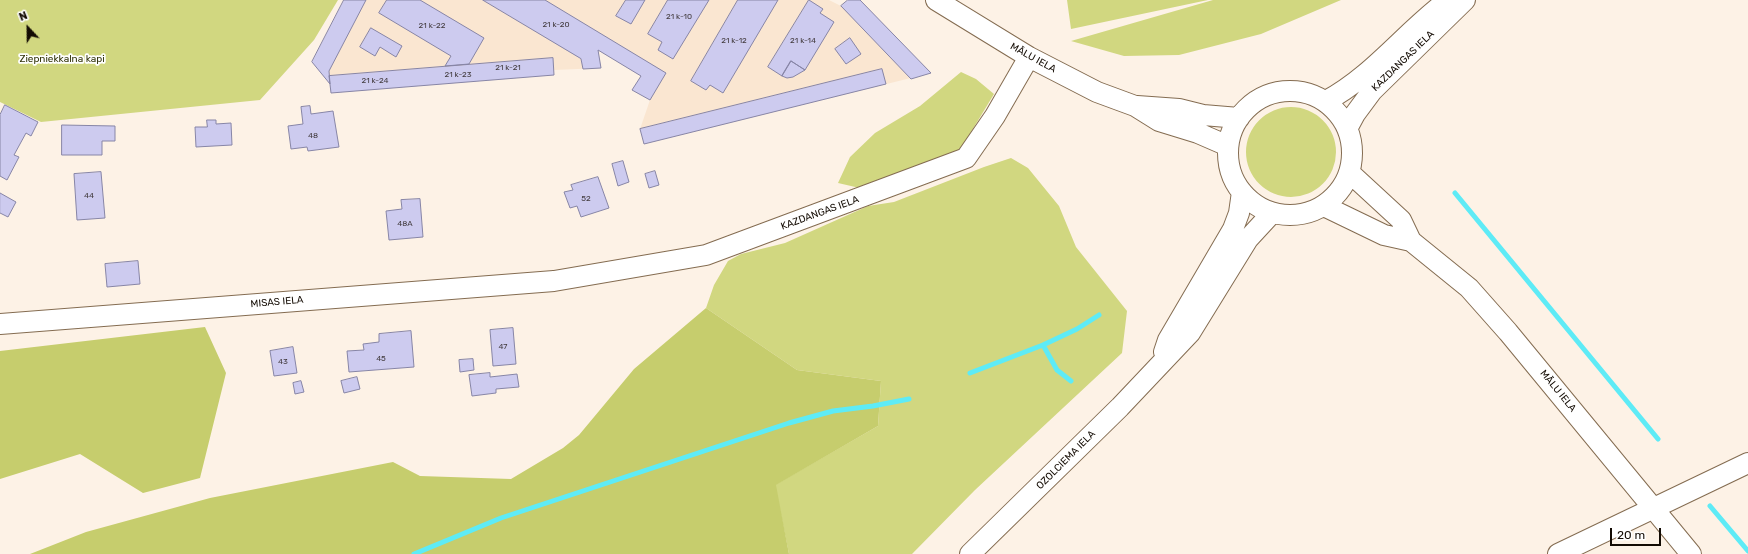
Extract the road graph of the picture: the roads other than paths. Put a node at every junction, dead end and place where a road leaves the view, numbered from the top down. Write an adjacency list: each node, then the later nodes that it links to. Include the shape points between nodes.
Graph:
1 (936, 0): 4 (street, MĀLU IELA)
2 (1448, 0): 5 (street, KAZDANGAS IELA, via 1359,78)
3 (1465, 0): 8 (street, KAZDANGAS IELA, via 1372,91)
4 (1029, 57): 6 (street, MĀLU IELA, via 1097,92); 15 (street, KAZDANGAS IELA, via 995,116 966,158 706,255)
5 (1326, 101): 7 (street, via 1309,93 1289,90 1276,92 1252,103); 8 (street, via 1339,113)
6 (1135, 106): 7 (street, MĀLU IELA, via 1179,109 1203,115); 9 (street, MĀLU IELA, via 1159,121 1198,133)
7 (1239, 118): 9 (street)
8 (1348, 127): 10 (street, via 1353,158)
9 (1228, 146): 11 (street, via 1230,170)
10 (1350, 173): 12 (street, via 1340,192); 14 (street, MĀLU IELA, via 1401,220)
11 (1242, 192): 13 (street, via 1255,205); 17 (street, OZOLCIEMA IELA, via 1239,213 1233,229 1168,340)
12 (1324, 206): 13 (street, via 1308,213 1290,216); 14 (street, MĀLU IELA, via 1384,235)
13 (1272, 213): 17 (street, OZOLCIEMA IELA, via 1248,239 1190,333)
14 (1411, 241): 19 (street, MĀLU IELA, via 1479,299)
15 (554, 281): 16 (street, MISAS IELA)
16 (0, 324)
17 (1160, 364): 20 (street, OZOLCIEMA IELA, via 1120,407)
18 (1748, 463): 19 (street)
19 (1654, 509): 21 (street); 22 (street, MĀLU IELA)
20 (970, 554)
21 (1558, 554)
22 (1691, 554)

